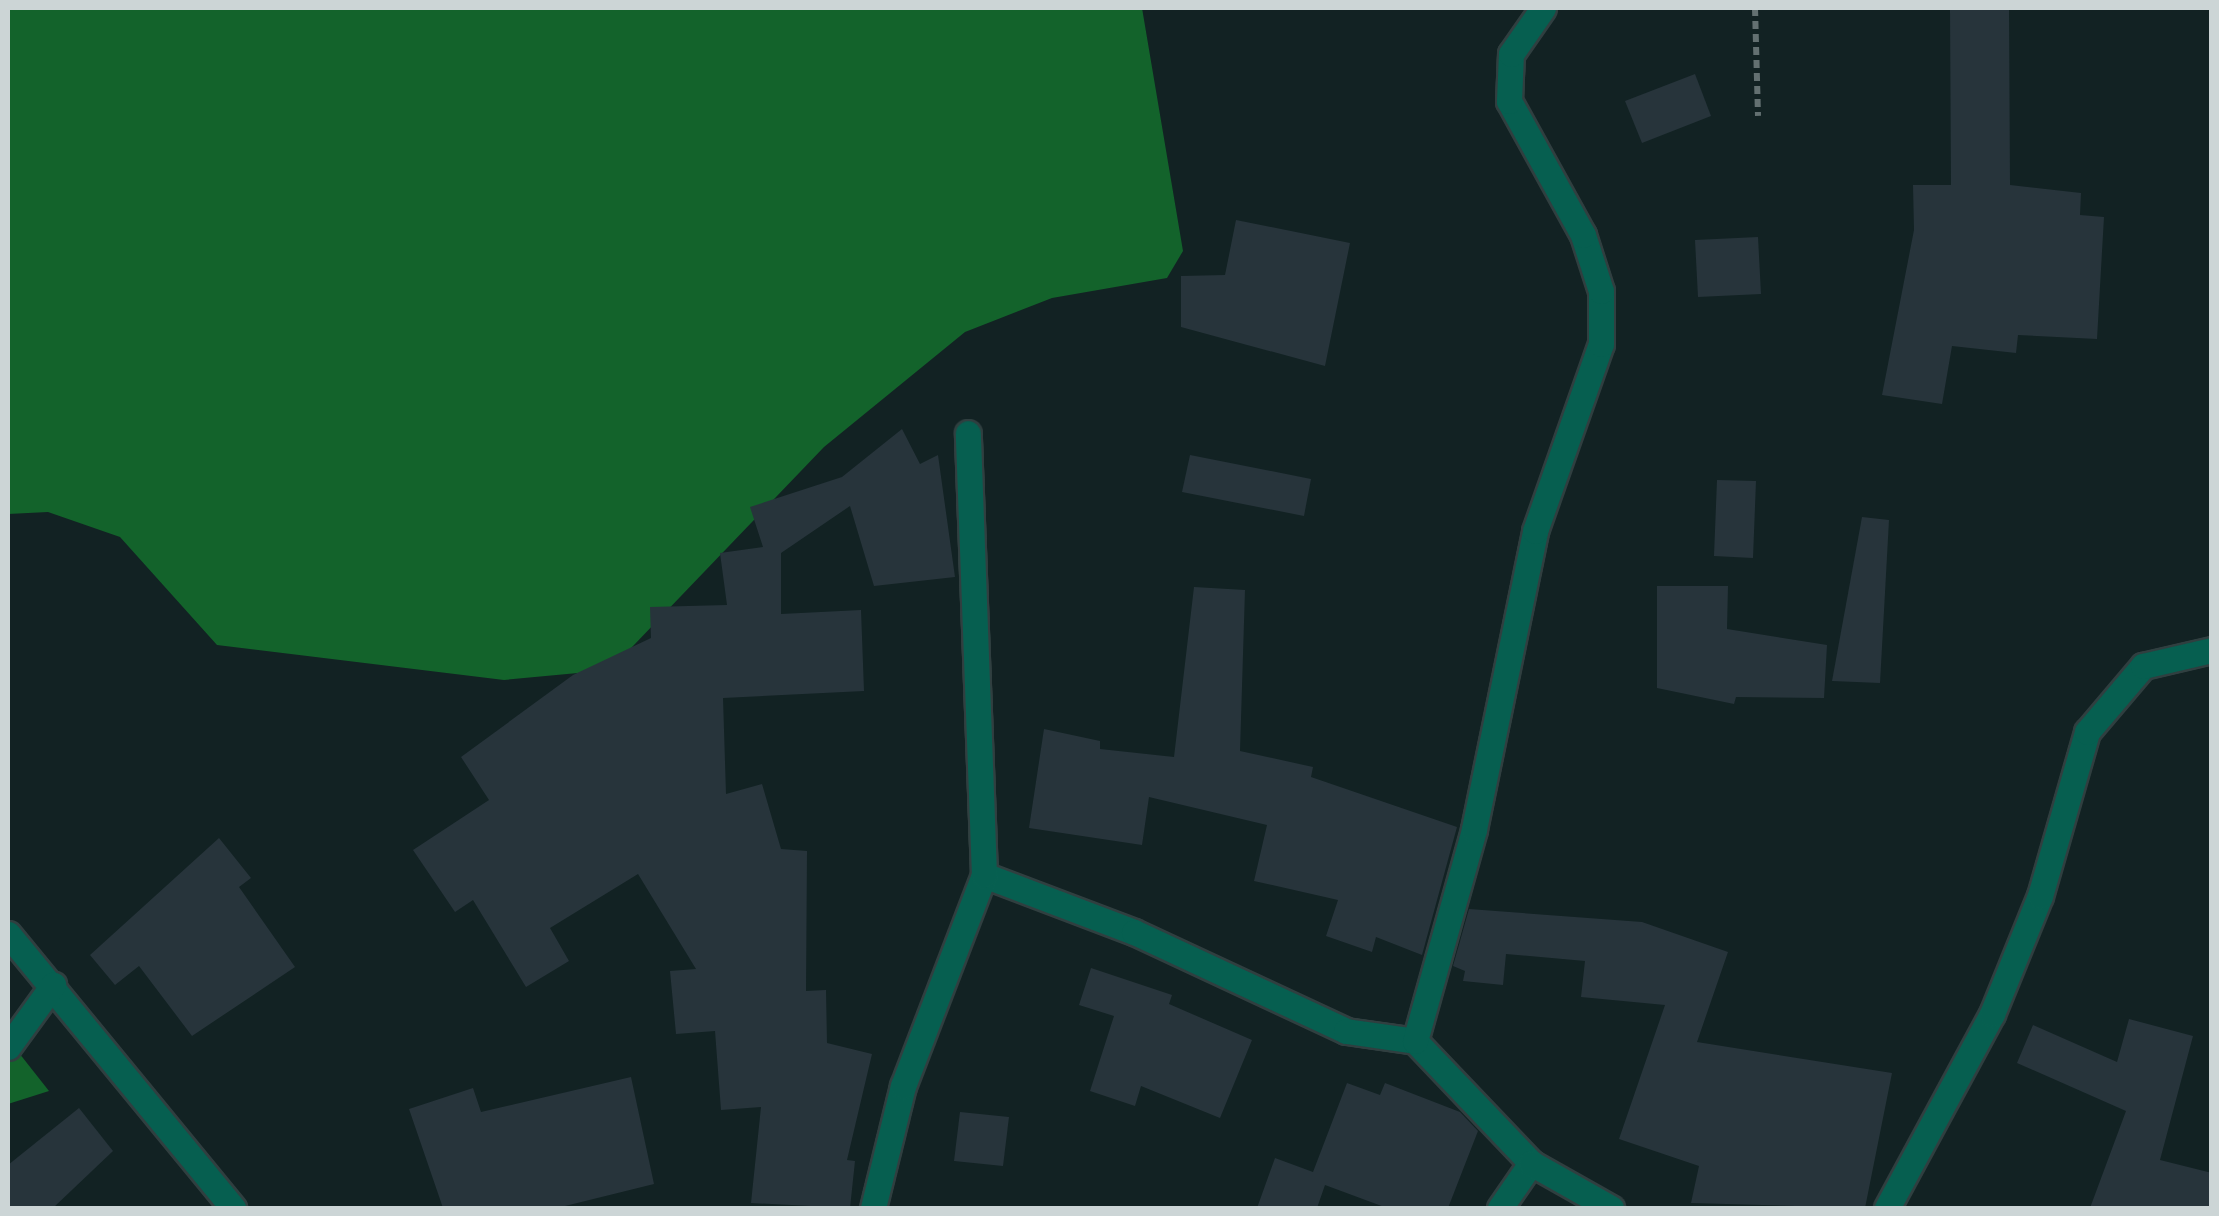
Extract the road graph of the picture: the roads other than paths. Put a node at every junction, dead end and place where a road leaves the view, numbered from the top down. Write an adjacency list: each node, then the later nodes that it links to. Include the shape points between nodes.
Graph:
1 (1543, 8): 7 (street, via 1511,54 1509,101 1583,235 1601,291 1601,344 1535,531 1474,829)
2 (968, 433): 4 (street)
3 (2212, 650): 14 (street, via 2143,666 2087,732 2040,896 1992,1014)
4 (984, 875): 7 (street, via 1134,932 1346,1031); 11 (street, via 903,1086)
5 (8, 934): 6 (street)
6 (53, 985): 8 (street); 10 (street, via 86,1040)
7 (1416, 1041): 9 (street)
8 (8, 1047)
9 (1530, 1163): 12 (street); 13 (street)
10 (234, 1208)
11 (872, 1208)
12 (1500, 1208)
13 (1611, 1208)
14 (1887, 1208)

